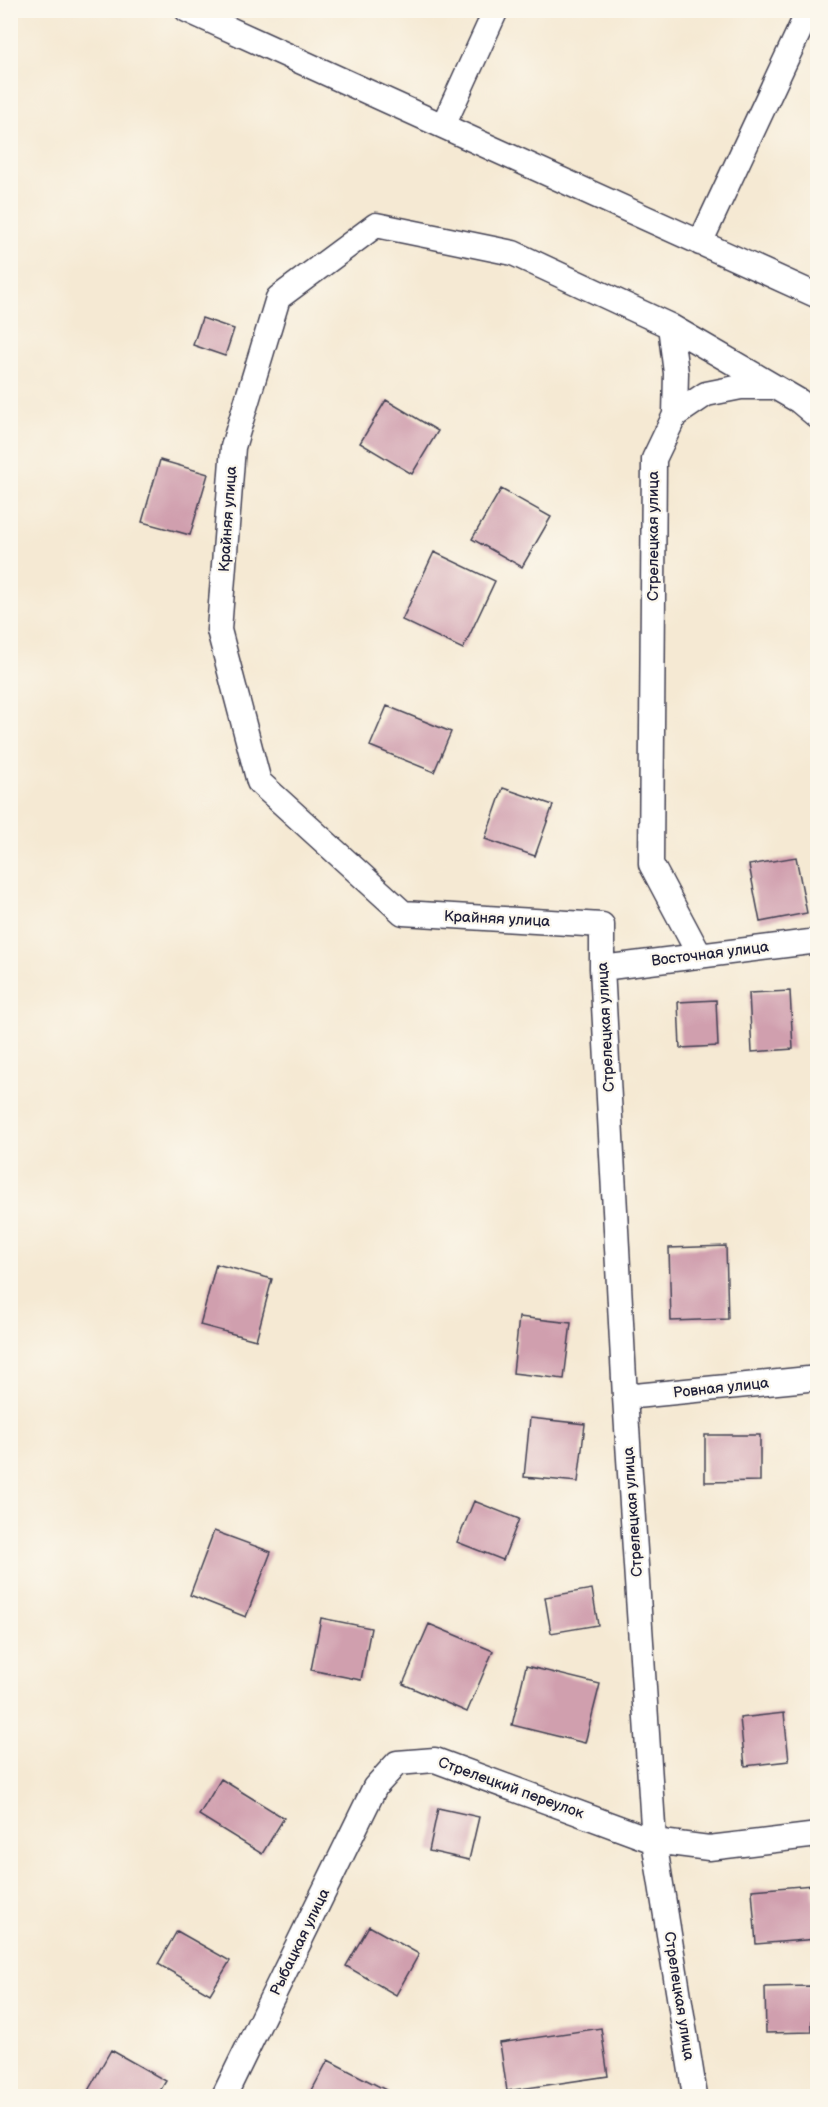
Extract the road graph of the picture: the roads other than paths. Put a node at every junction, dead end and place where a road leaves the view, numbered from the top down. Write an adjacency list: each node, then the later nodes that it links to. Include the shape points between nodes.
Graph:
1 (187, 10): 4 (street)
2 (496, 10): 4 (street)
3 (809, 10): 5 (street)
4 (443, 126): 5 (street)
5 (700, 243): 6 (street)
6 (818, 296)
7 (670, 326): 8 (street, Крайняя улица); 9 (street, Стрелецкая улица, via 676,373); 11 (street, Крайняя улица, via 513,253 376,225 278,298 233,447 219,630 259,782 403,914)
8 (774, 387): 9 (street, via 741,387 706,394); 10 (street, Крайняя улица)
9 (675, 415): 13 (street, Стрелецкая улица, via 654,459 651,864)
10 (818, 417)
11 (602, 925): 14 (street, Стрелецкая улица)
12 (818, 941): 13 (street, Восточная улица)
13 (700, 956): 14 (street, Восточная улица)
14 (602, 968): 16 (street, Стрелецкая улица)
15 (818, 1378): 16 (street, Ровная улица)
16 (626, 1397): 19 (street, Стрелецкая улица)
17 (375, 1787): 19 (street, Стрелецкий переулок, via 397,1763 435,1760); 20 (street, Рыбацкая улица)
18 (818, 1835): 19 (street, Стрелецкий переулок, via 709,1848)
19 (654, 1841): 21 (street, Стрелецкая улица)
20 (224, 2097)
21 (695, 2097)

